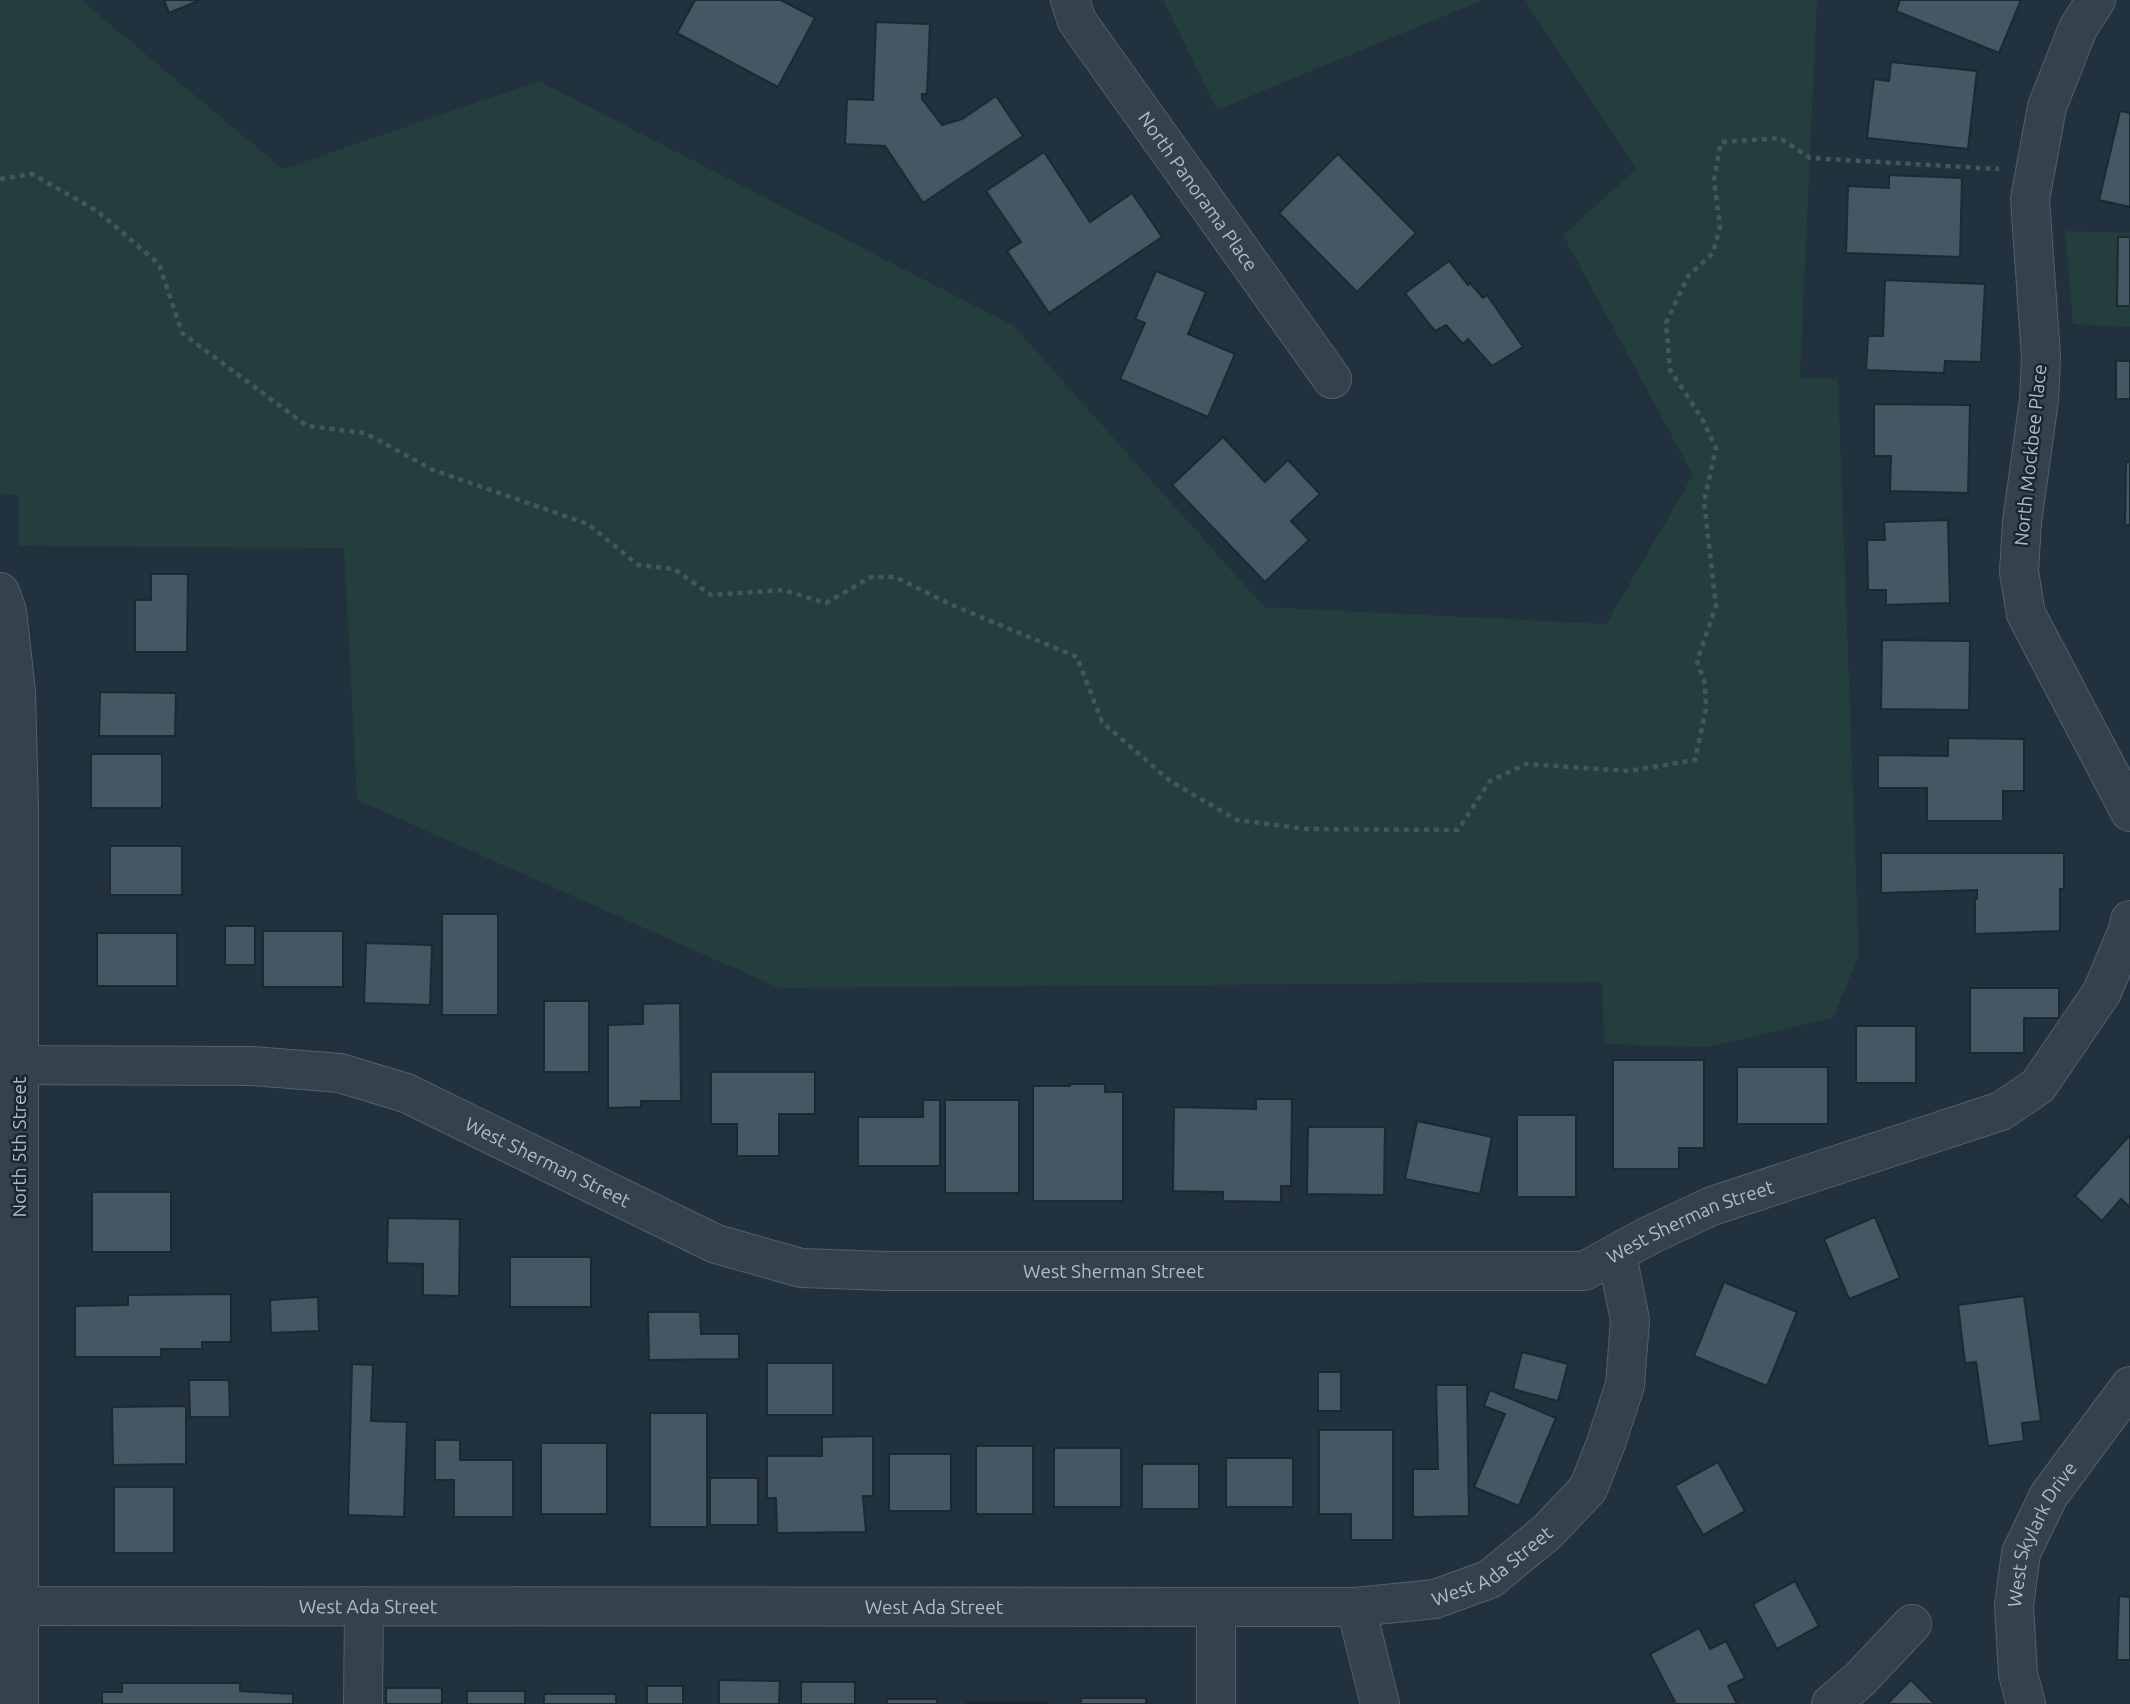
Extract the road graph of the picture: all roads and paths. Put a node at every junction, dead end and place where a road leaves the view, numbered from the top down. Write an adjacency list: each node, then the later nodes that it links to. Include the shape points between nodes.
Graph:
1 (1070, 0): 5 (street, North Panorama Place, via 1077,21)
2 (2096, 0): 7 (street, North Mockbee Place, via 2078,27 2047,107 2030,199 2041,357 2019,572 2026,614)
3 (2008, 169): 4 (path, via 1810,158 1780,138 1721,142 1714,180 1720,227 1713,253 1688,276 1666,323 1670,370 1702,417 1716,448 1704,501 1716,606 1697,662 1705,684 1706,709 1695,760 1629,771 1526,764 1490,781 1458,830 1306,829 1237,820 1170,782 1102,722 1077,657 895,577 871,577 826,603 783,590 711,595 674,569 638,565 588,524 433,470 365,433 307,426 182,333 159,264 97,211 32,174)
4 (0, 179)
5 (1332, 379)
6 (0, 592): 9 (street, North 5th Street, via 7,611 16,692 19,809)
7 (2130, 813)
8 (2130, 920): 10 (street, West Sherman Street, via 2102,992 2038,1086 2001,1111 1712,1206)
9 (9, 1065): 10 (street, West Sherman Street, via 252,1066 340,1073 406,1093 716,1244 801,1268 1584,1271); 12 (street, North 5th Street)
10 (1617, 1255): 15 (street, West Ada Street, via 1630,1320 1625,1385 1588,1489 1547,1532 1490,1579 1435,1599)
11 (2130, 1386): 22 (street, West Skylark Drive, via 2049,1495 2021,1553 2014,1606 2018,1674)
12 (9, 1606): 13 (street, West Ada Street); 17 (street, North 5th Street)
13 (364, 1606): 14 (street, West Ada Street); 18 (street)
14 (1216, 1606): 15 (street, West Ada Street); 19 (street)
15 (1356, 1606): 20 (street)
16 (1912, 1625): 21 (street)
17 (19, 1704)
18 (363, 1704)
19 (1216, 1704)
20 (1380, 1704)
21 (1831, 1704)
22 (2026, 1704)

